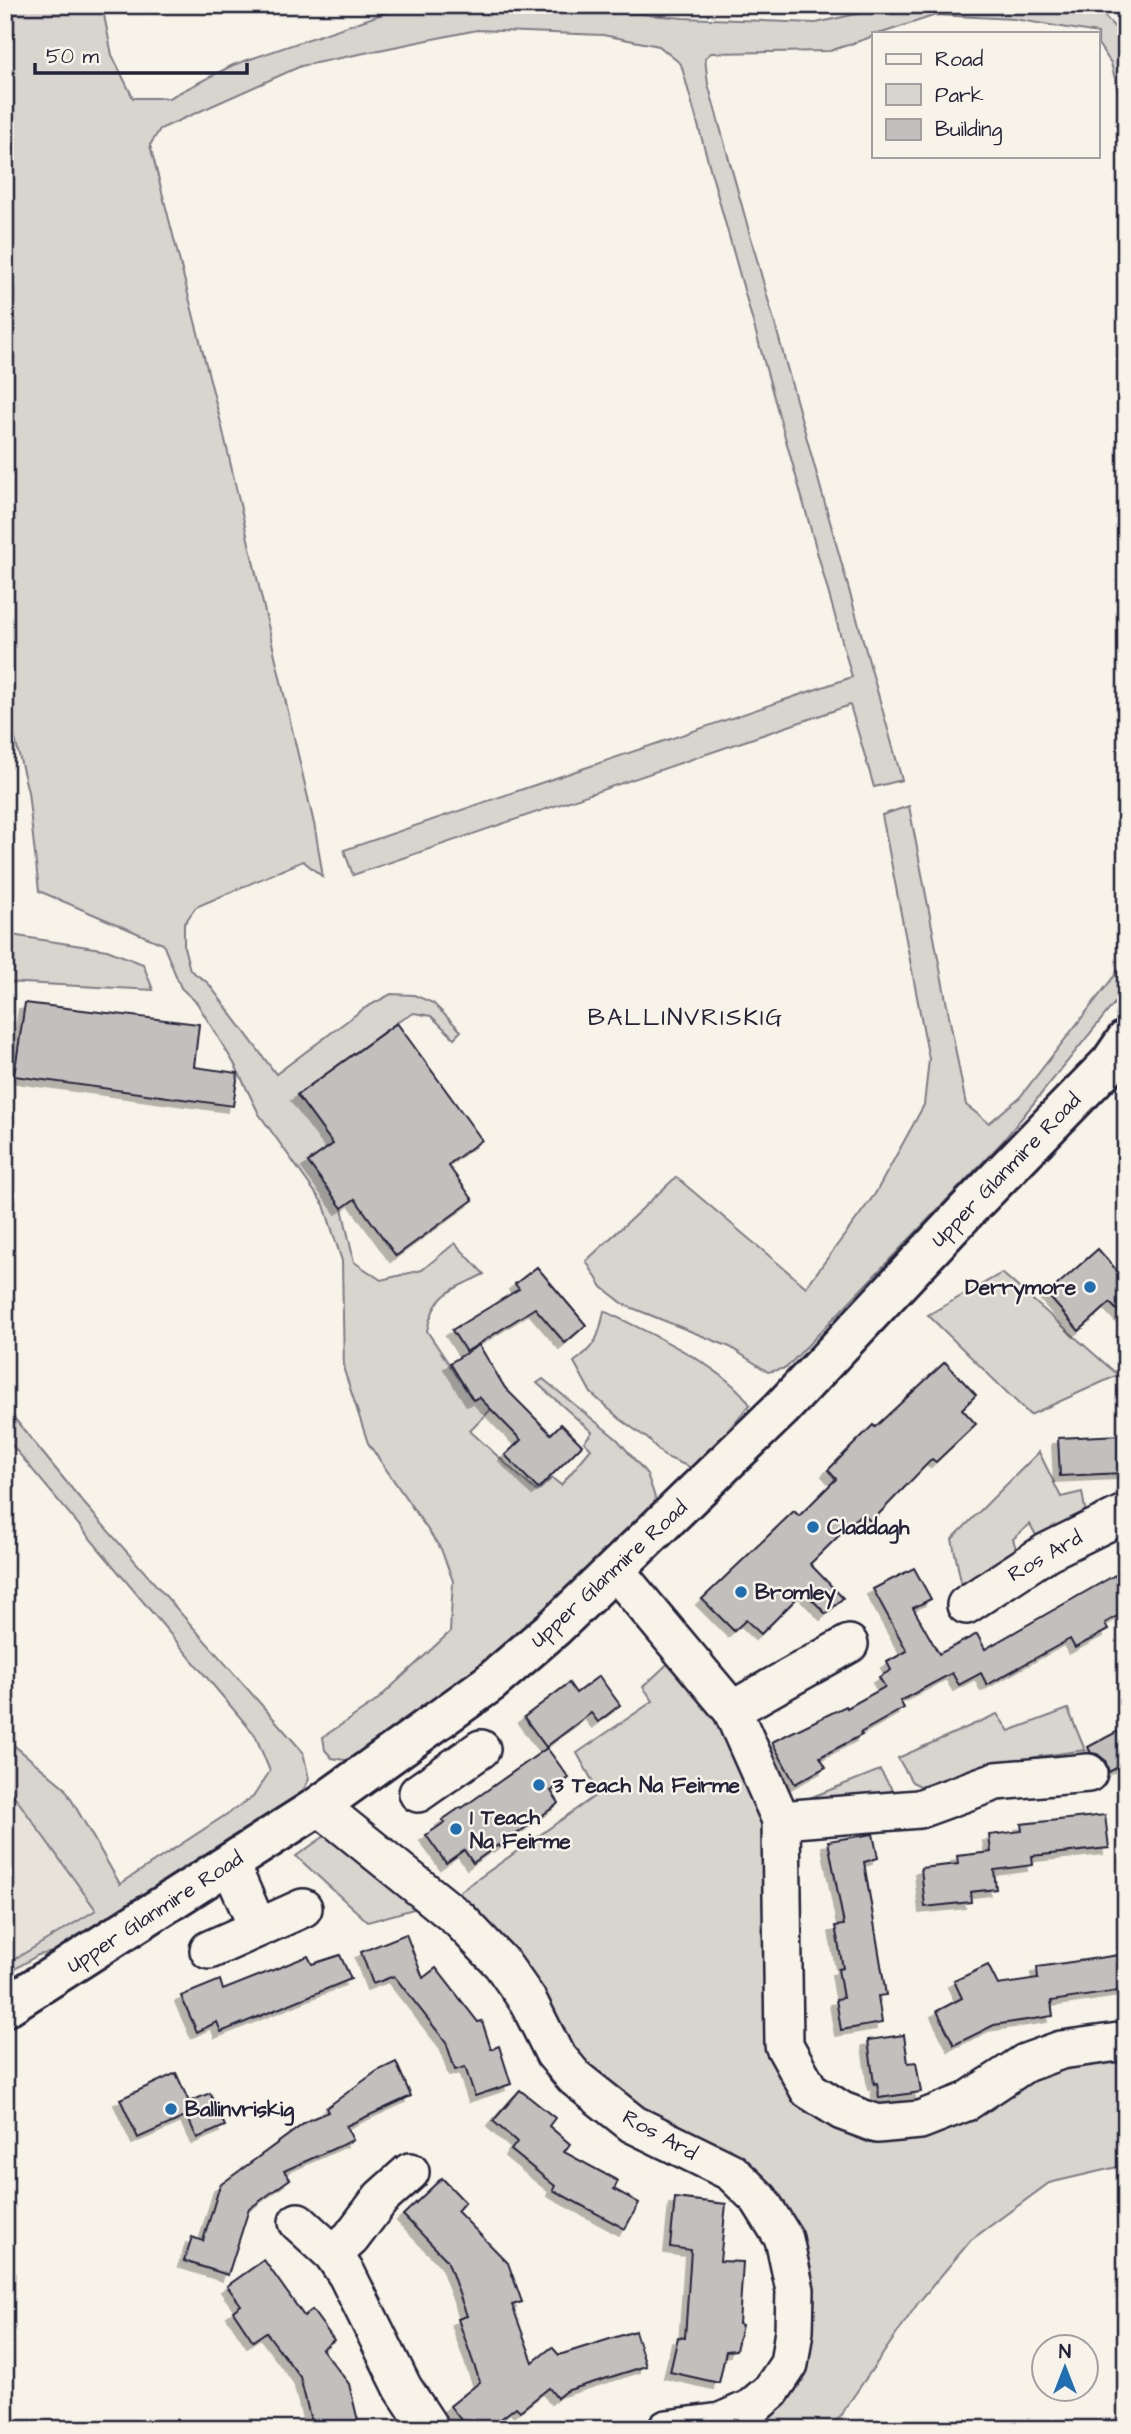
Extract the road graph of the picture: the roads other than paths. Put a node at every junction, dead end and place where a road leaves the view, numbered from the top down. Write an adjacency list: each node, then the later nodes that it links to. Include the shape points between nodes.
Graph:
1 (1121, 1059): 3 (main road, Upper Glanmire Road, via 967,1210 782,1408)
2 (1126, 1513): 4 (street, Ros Ard, via 1047,1552)
3 (615, 1570): 6 (street); 7 (main road, Upper Glanmire Road, via 490,1683)
4 (966, 1605)
5 (849, 1644): 6 (street)
6 (732, 1710): 11 (street)
7 (427, 1730): 9 (street, via 467,1759); 10 (main road, Upper Glanmire Road)
8 (1088, 1773): 11 (street, via 996,1781 919,1809)
9 (418, 1793)
10 (319, 1806): 12 (main road, Upper Glanmire Road); 22 (street, Ros Ard, via 459,1919 502,1964 528,2001 554,2053 575,2078 633,2124 731,2172 759,2199 784,2239 796,2290 789,2364 771,2391 750,2409 721,2422)
11 (781, 1820): 17 (street, via 784,2045 808,2090 842,2111 877,2124 920,2120 967,2102 1025,2063 1061,2050)
12 (230, 1864): 14 (street); 16 (main road, Upper Glanmire Road)
13 (303, 1908): 14 (street)
14 (258, 1928): 15 (street)
15 (209, 1950)
16 (5, 2007)
17 (1126, 2041)
18 (410, 2172): 20 (street, via 381,2197 351,2238)
19 (298, 2222): 20 (street)
20 (332, 2253): 21 (street)
21 (430, 2429)
22 (667, 2429)

